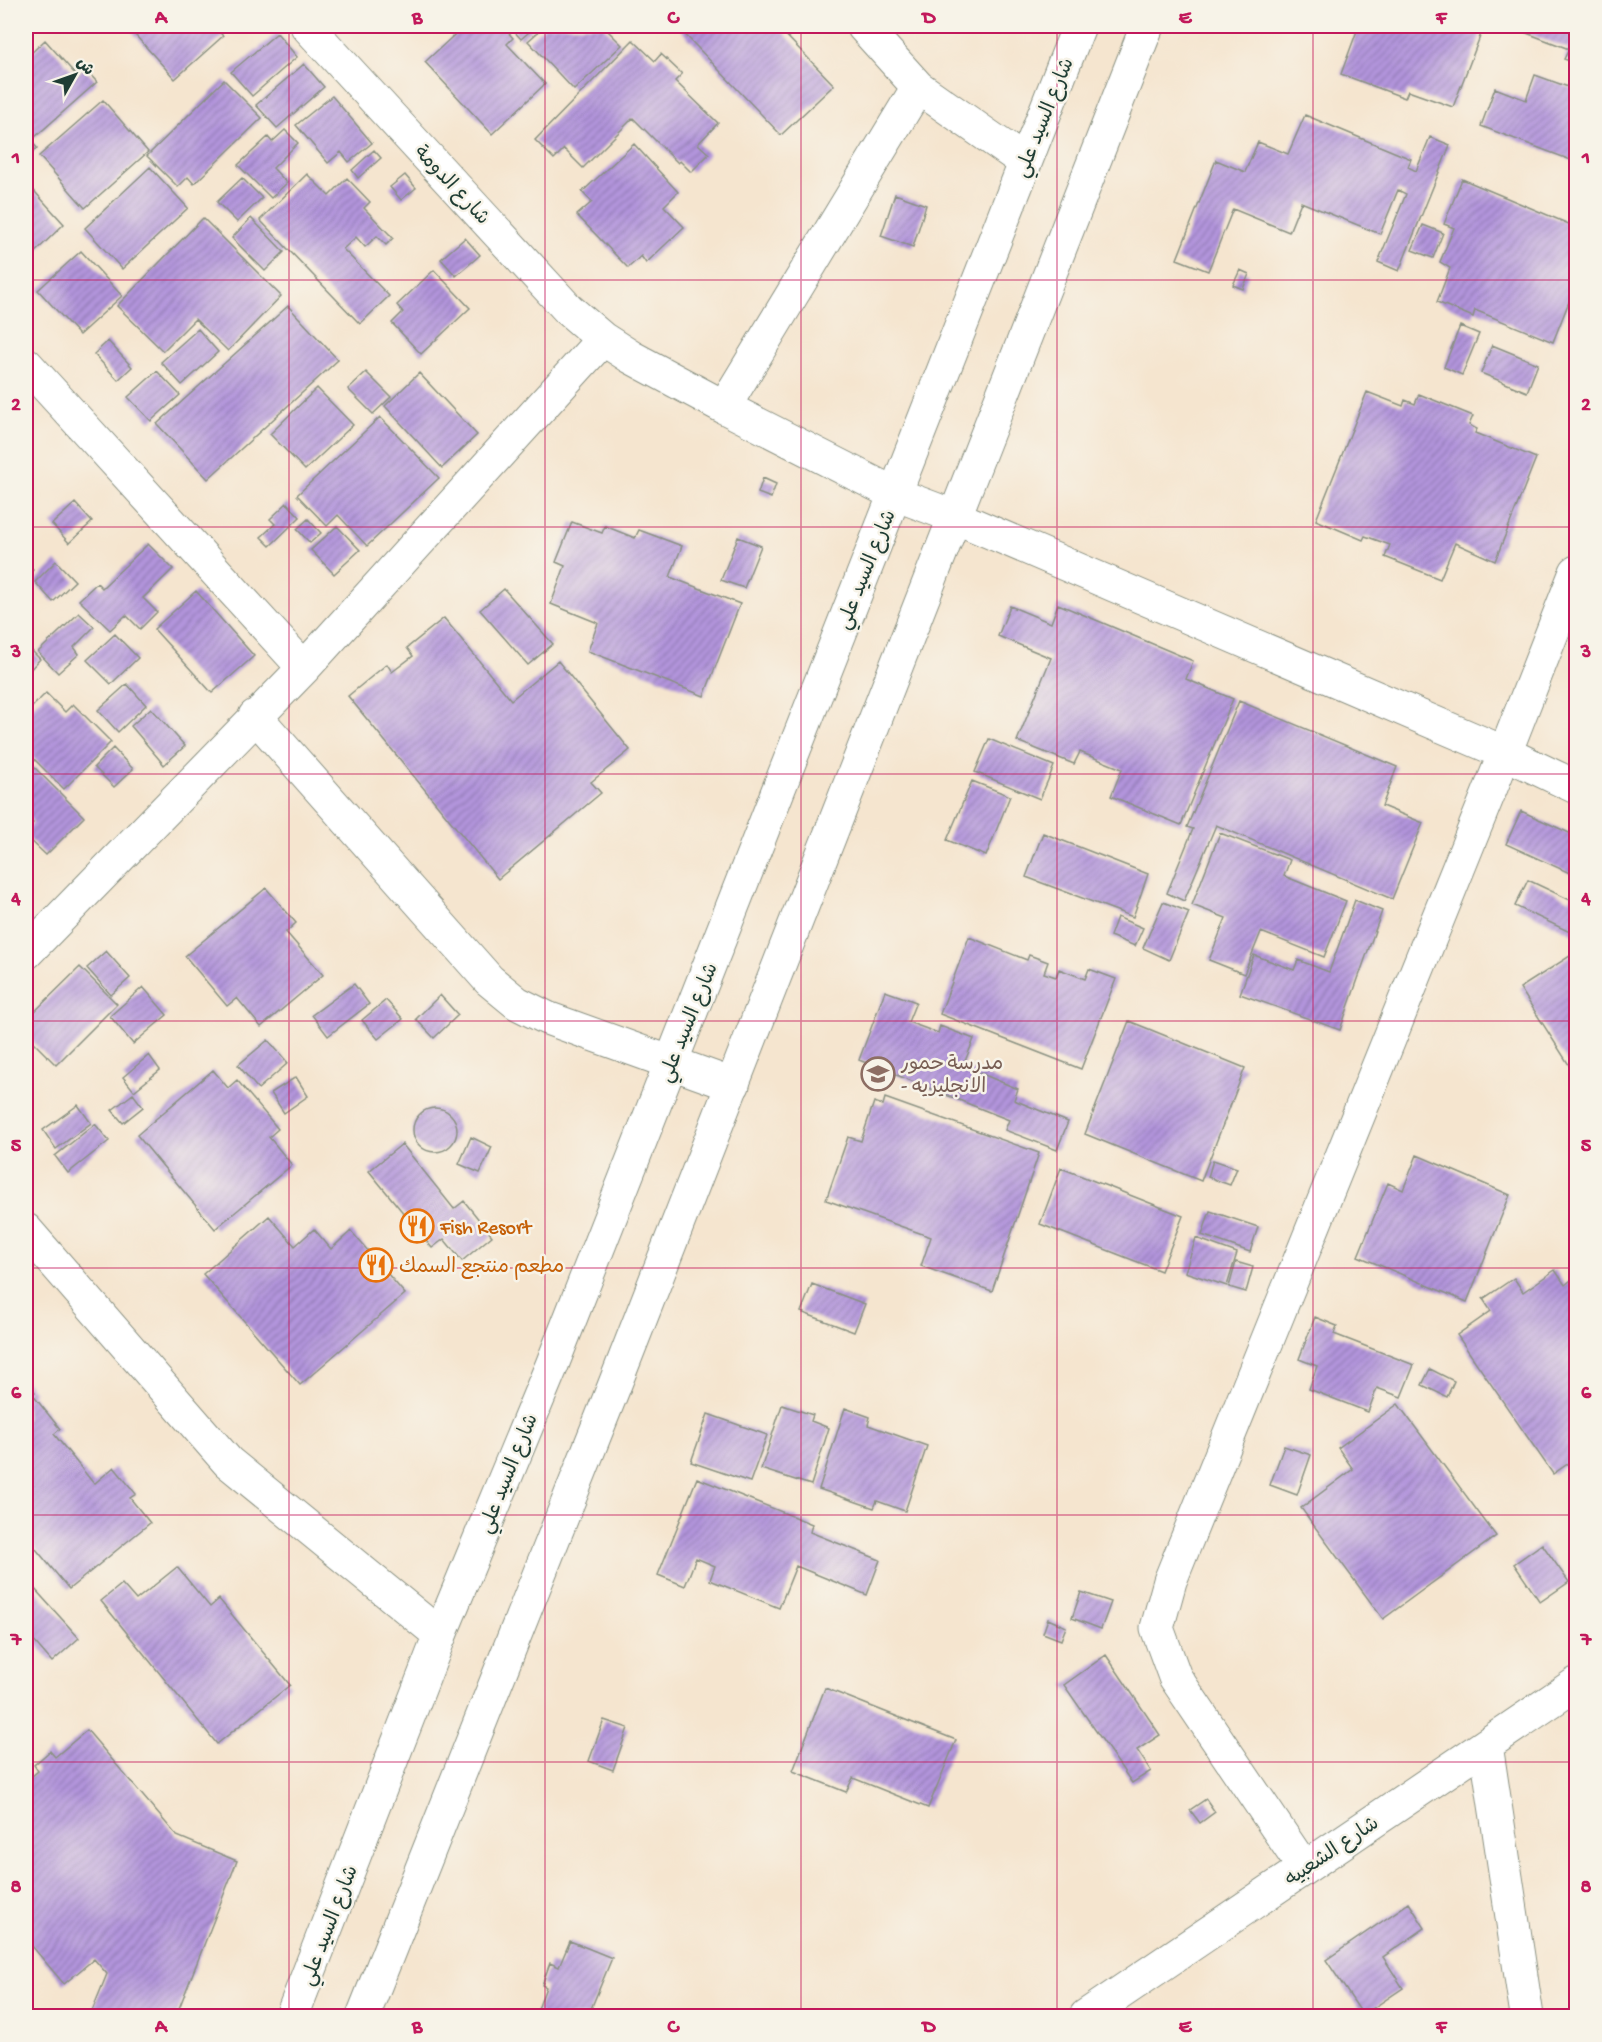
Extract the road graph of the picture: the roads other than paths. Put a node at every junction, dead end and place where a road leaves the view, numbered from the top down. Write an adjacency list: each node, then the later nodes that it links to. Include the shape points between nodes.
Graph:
1 (307, 26): 7 (street, شارع الدومة, via 568,309)
2 (863, 26): 5 (street)
3 (1079, 26): 6 (street, شارع السيد علي)
4 (1147, 26): 11 (street)
5 (918, 87): 6 (street); 9 (street)
6 (1025, 162): 10 (street, شارع السيد علي)
7 (603, 339): 9 (street, شارع الدومة); 13 (street)
8 (26, 364): 13 (street)
9 (724, 407): 10 (street, شارع الدومة)
10 (895, 494): 11 (street, شارع الدومة); 18 (street, شارع السيد علي)
11 (953, 516): 15 (street, شارع الدومة); 19 (street)
12 (1576, 572): 15 (street)
13 (304, 668): 14 (street)
14 (255, 716): 17 (street); 18 (street, via 489,980 517,1003 547,1018)
15 (1505, 753): 16 (street, شارع الدومة); 24 (street, via 1170,1581 1157,1628 1175,1677)
16 (1576, 787)
17 (31, 935)
18 (670, 1063): 19 (street); 21 (street, شارع السيد علي, via 552,1365)
19 (733, 1085): 26 (street)
20 (26, 1230): 21 (street, via 228,1462)
21 (440, 1635): 25 (street, شارع السيد علي)
22 (1576, 1684): 23 (street, شارع الشعبيه)
23 (1486, 1745): 24 (street, شارع الشعبيه); 28 (street)
24 (1304, 1868): 27 (street, شارع الشعبيه)
25 (292, 2016)
26 (363, 2016)
27 (1086, 2016)
28 (1527, 2016)

